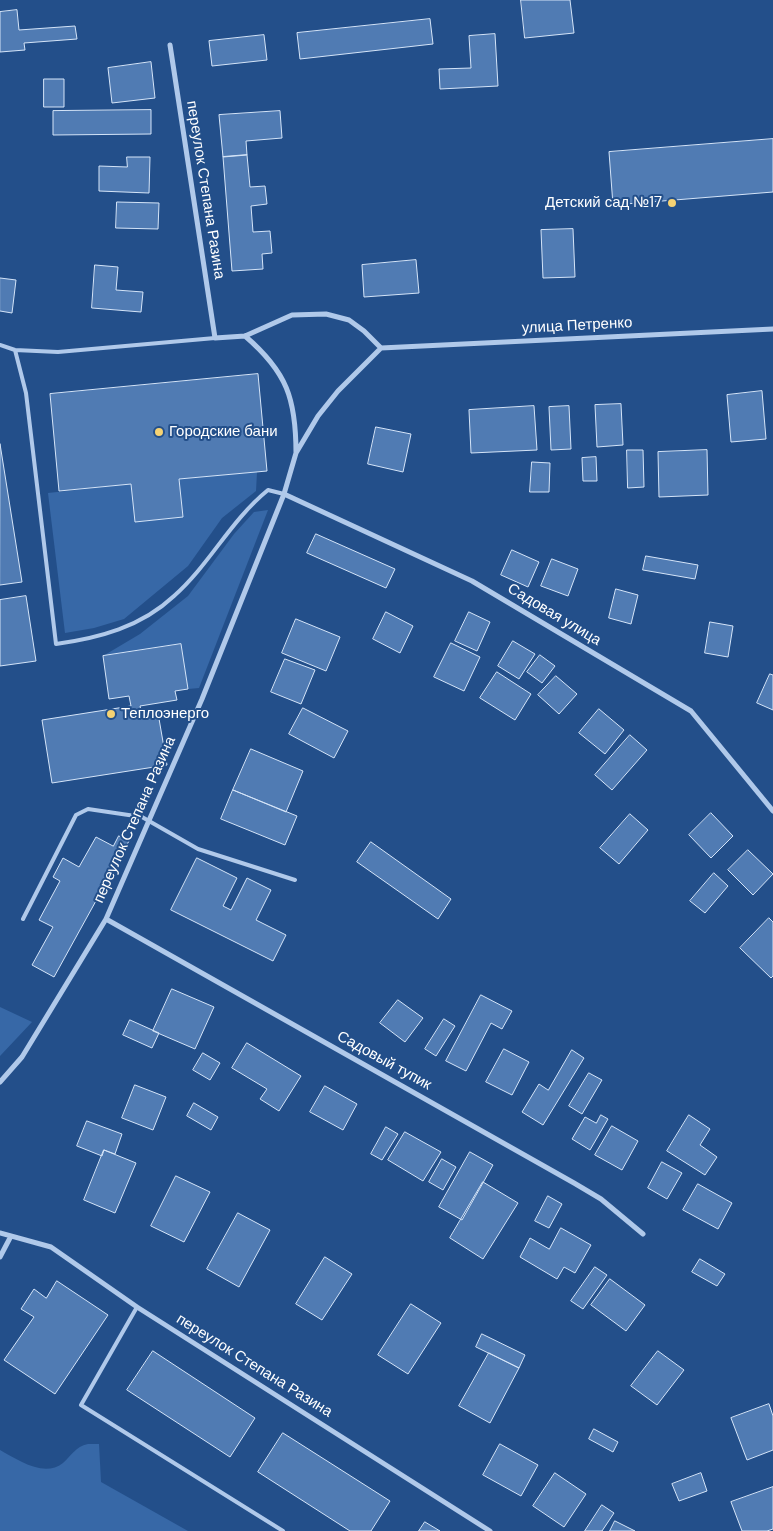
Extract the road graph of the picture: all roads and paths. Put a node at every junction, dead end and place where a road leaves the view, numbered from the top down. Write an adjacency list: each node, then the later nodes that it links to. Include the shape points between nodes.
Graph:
1 (170, 44): 4 (street, переулок Степана Разина)
2 (773, 329): 6 (street, улица Петренко)
3 (245, 336): 4 (street); 6 (street, via 292,314 326,314 349,320); 8 (street, via 265,353 288,389 296,419)
4 (215, 338): 7 (lane, via 58,352)
5 (0, 345): 7 (lane)
6 (382, 348): 8 (street, переулок Степана Разина, via 338,390)
7 (15, 350): 9 (lane, via 26,393 56,644 94,639 142,619 174,596 248,507 268,490)
8 (296, 453): 9 (street, переулок Степана Разина)
9 (284, 494): 10 (street, Садовая улица, via 472,581 692,711); 11 (street, переулок Степана Разина, via 202,699)
10 (773, 811)
11 (149, 820): 12 (lane, via 198,849); 13 (lane, via 88,809 76,815); 14 (street, переулок Степана Разина)
12 (295, 880)
13 (23, 919)
14 (106, 919): 15 (street, переулок Степана Разина, via 22,1057); 17 (street, Садовый тупик, via 574,1183 601,1199)
15 (0, 1082)
16 (0, 1232): 18 (street, переулок Степана Разина)
17 (643, 1234)
18 (11, 1236): 19 (street); 20 (street, переулок Степана Разина, via 51,1247)
19 (0, 1257)
20 (137, 1307): 21 (lane, via 81,1405); 22 (street, переулок Степана Разина)
21 (283, 1531)
22 (490, 1531)

